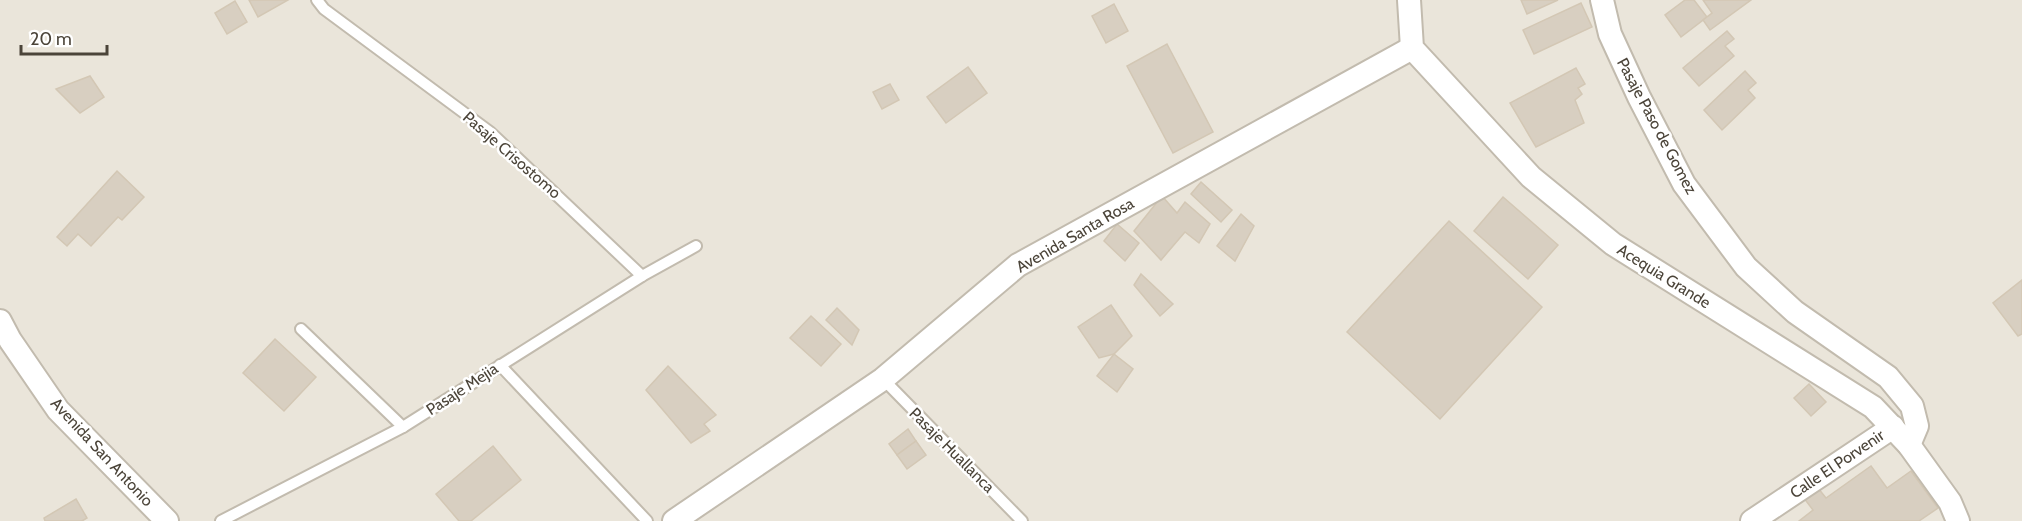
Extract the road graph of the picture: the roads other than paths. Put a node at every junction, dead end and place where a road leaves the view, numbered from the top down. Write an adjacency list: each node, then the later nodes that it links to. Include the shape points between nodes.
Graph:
1 (317, 0): 6 (lane, Pasaje Crisostomo, via 490,132)
2 (1409, 0): 4 (street)
3 (1602, 0): 13 (street, Pasaje Paso de Gomez, via 1610,34 1684,184 1746,267 1795,312 1888,377 1912,406 1917,426)
4 (1412, 48): 10 (street, Avenida Santa Rosa, via 1018,265); 12 (street, Acequia Grande, via 1532,177 1613,244 1873,407)
5 (696, 246): 6 (lane, Pasaje Mejia)
6 (642, 276): 9 (lane, Pasaje Mejia)
7 (0, 321): 14 (street, Avenida San Antonio, via 58,410)
8 (301, 329): 11 (lane)
9 (500, 365): 11 (lane, Pasaje Mejia); 16 (lane)
10 (882, 379): 17 (street, Avenida Santa Rosa); 18 (lane, Pasaje Huallanca)
11 (402, 427): 15 (lane, Pasaje Mejia)
12 (1893, 427): 13 (street, Acequia Grande); 19 (street, Calle El Porvenir)
13 (1909, 445): 20 (street, Acequia Grande, via 1950,502)
14 (167, 521)
15 (221, 521)
16 (647, 521)
17 (674, 521)
18 (1022, 521)
19 (1752, 521)
20 (1958, 521)

